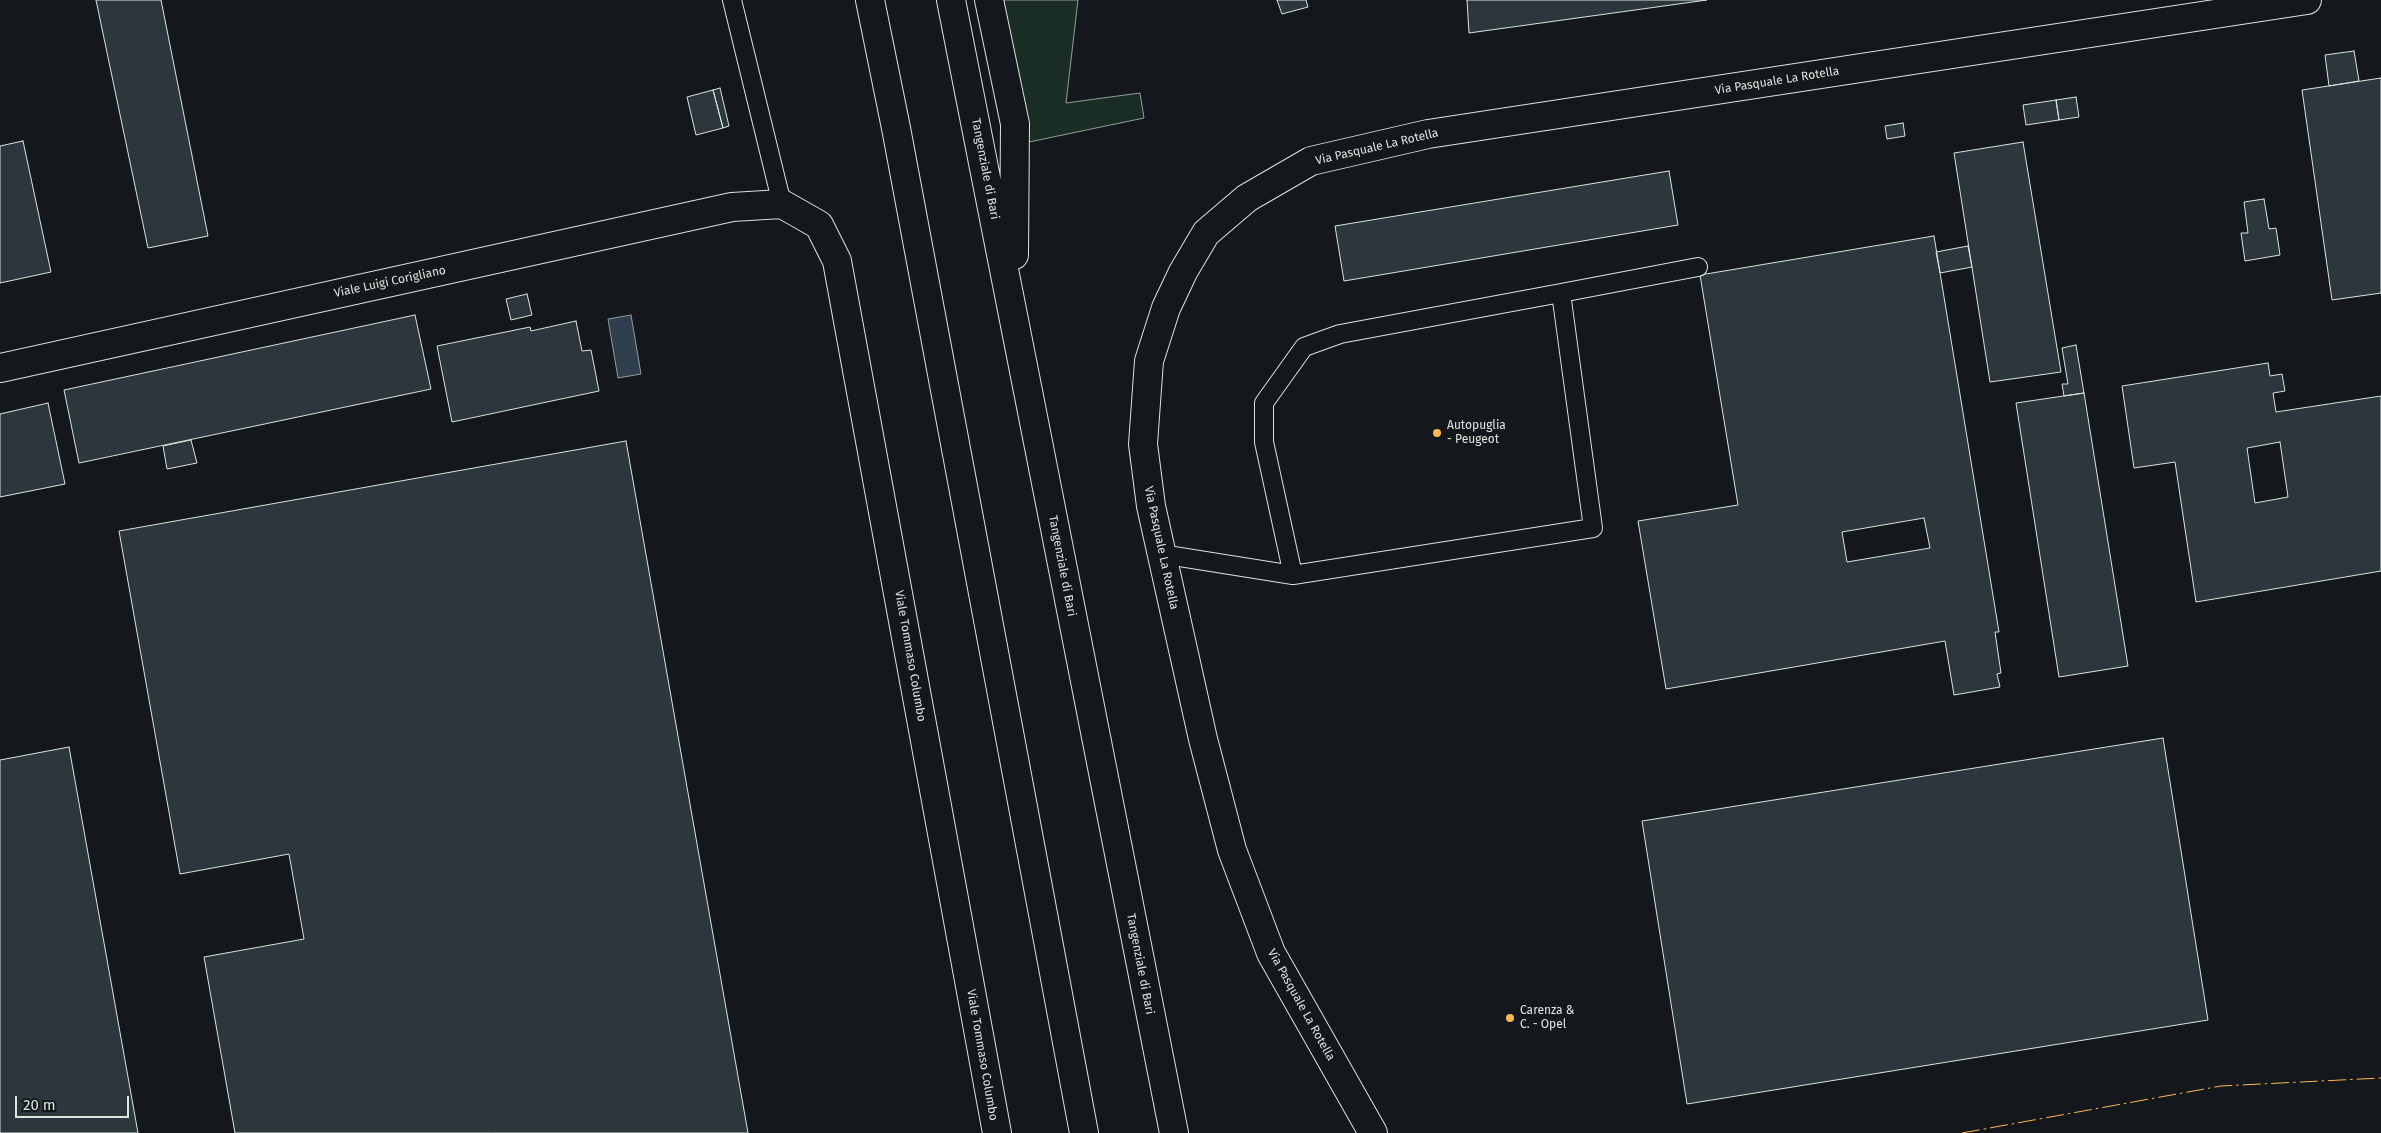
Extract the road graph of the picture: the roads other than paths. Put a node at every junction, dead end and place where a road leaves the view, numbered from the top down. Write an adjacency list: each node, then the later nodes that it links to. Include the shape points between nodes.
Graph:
1 (732, 0): 6 (lane)
2 (870, 0): 14 (main road)
3 (951, 0): 9 (main road, Tangenziale di Bari)
4 (989, 0): 9 (main road, via 1015,124)
5 (2308, 0): 11 (main road, Via Pasquale La Rotella, via 1428,134 1311,161 1247,198 1206,233 1166,308 1149,361 1144,444 1151,506)
6 (782, 204): 10 (main road, Viale Luigi Corigliano, via 732,207); 13 (main road, Viale Tommaso Columbo, via 819,225 837,261)
7 (1698, 267): 8 (lane)
8 (1562, 293): 12 (lane, via 1340,334 1304,347 1264,403 1264,442); 12 (lane, via 1593,528)
9 (1013, 317): 15 (main road, Tangenziale di Bari)
10 (0, 368)
11 (1161, 554): 12 (lane); 16 (main road, Via Pasquale La Rotella, via 1203,739 1236,860 1271,953)
12 (1293, 575)
13 (997, 1133)
14 (1084, 1133)
15 (1174, 1133)
16 (1373, 1133)

